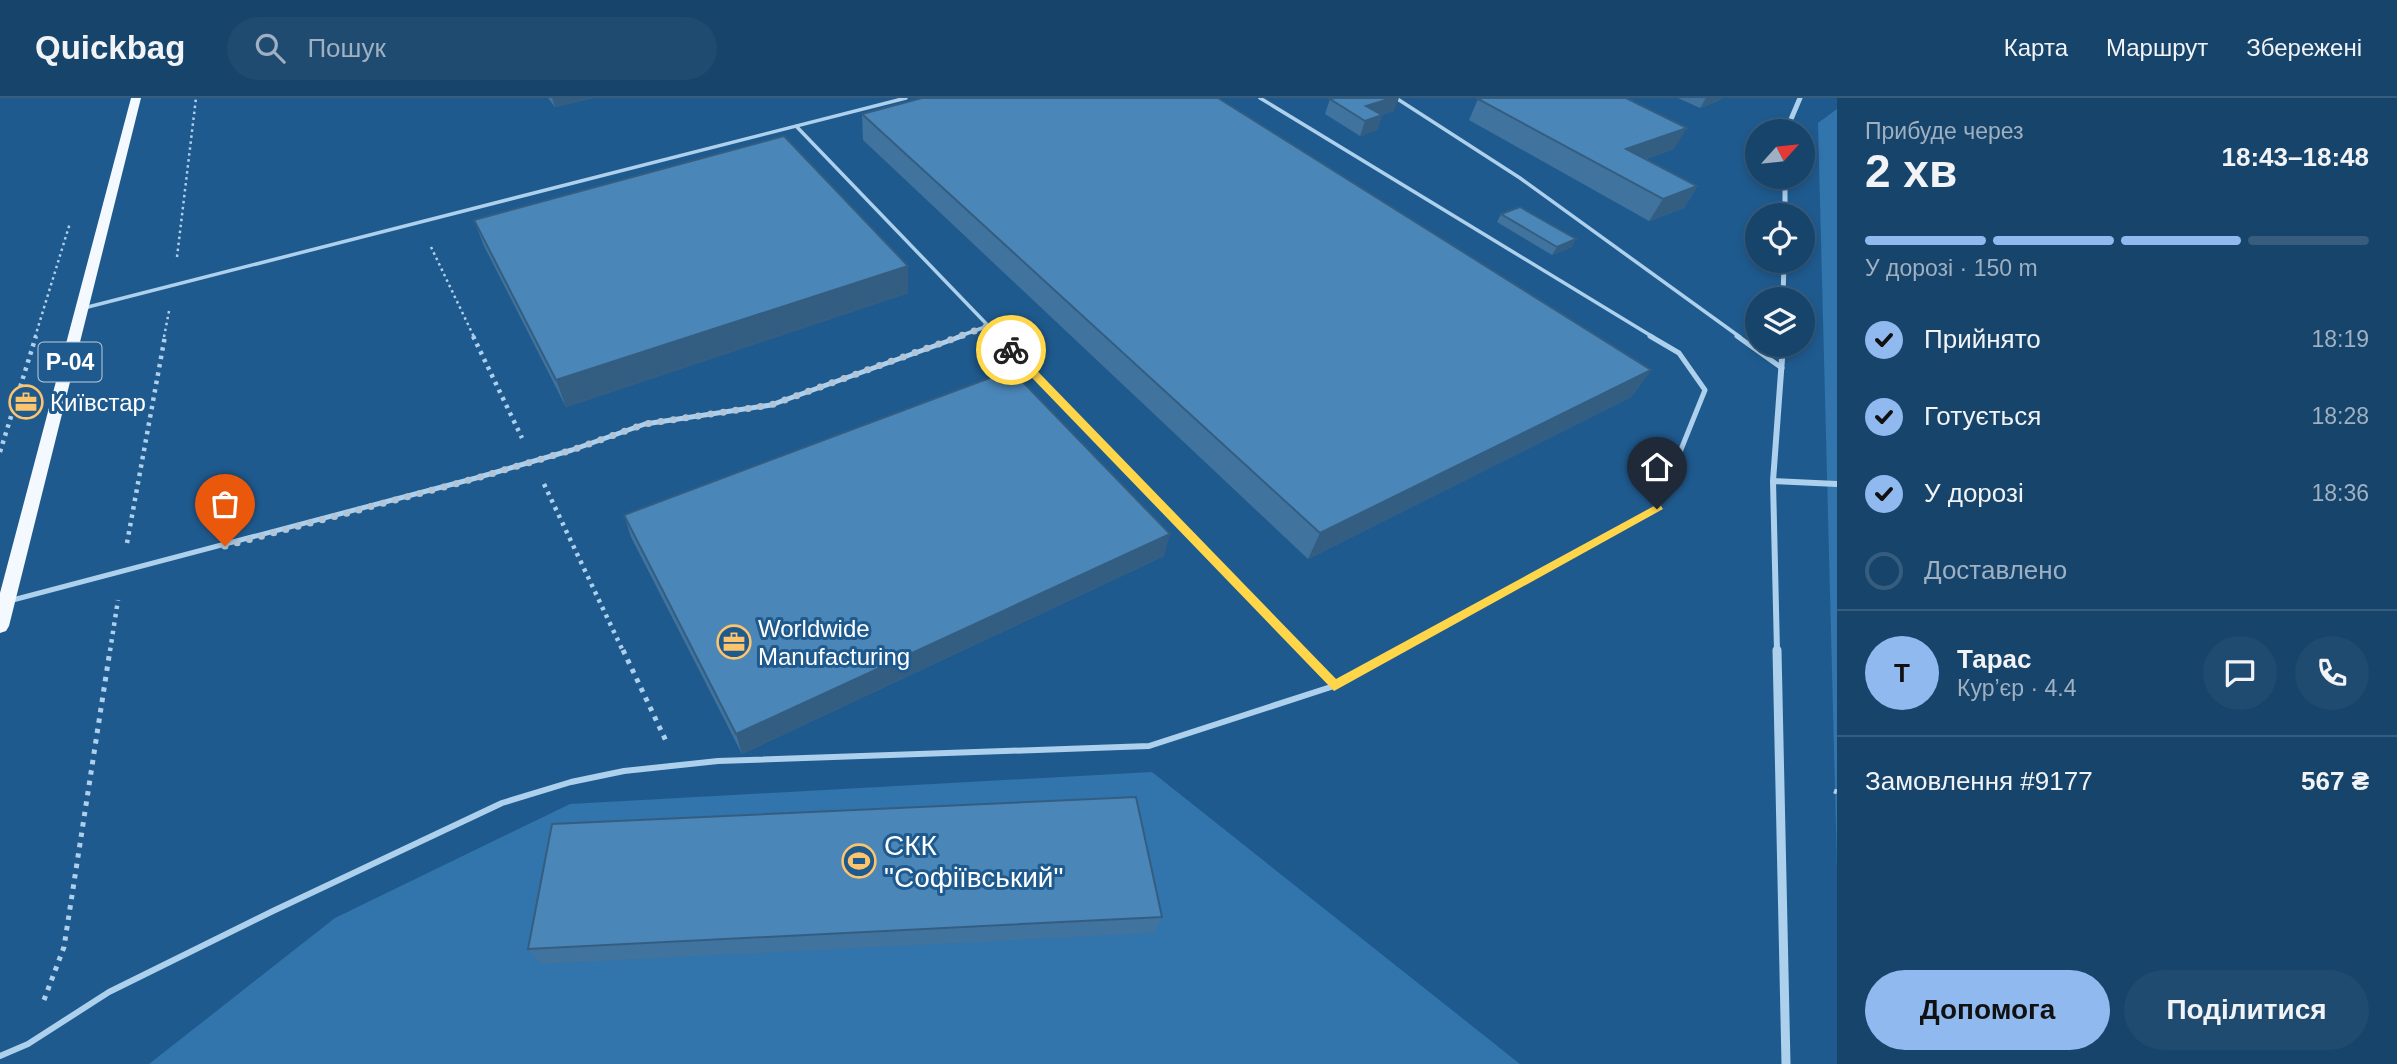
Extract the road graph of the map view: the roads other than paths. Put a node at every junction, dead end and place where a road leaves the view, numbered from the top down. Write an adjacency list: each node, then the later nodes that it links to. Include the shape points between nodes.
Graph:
1 (136, 98): 8 (main road, Р-04)
2 (906, 98): 7 (lane)
3 (1260, 98): 16 (lane, via 1679,353 1705,390 1657,509)
4 (1396, 98): 11 (lane, via 1520,178)
5 (1800, 98): 6 (street)
6 (1790, 119)
7 (796, 126): 8 (lane); 9 (lane)
8 (84, 308): 14 (main road, Р-04)
9 (988, 326): 14 (lane, via 771,405 645,424 316,522); 16 (lane)
10 (1782, 357): 11 (street)
11 (1782, 368): 12 (street)
12 (1773, 481): 13 (street); 18 (street)
13 (1837, 484)
14 (6, 602): 15 (main road, Р-04)
15 (0, 626)
16 (1334, 685): 17 (lane, via 1149,746 718,761 611,773 502,803 121,986 28,1044)
17 (0, 1056)
18 (1786, 1064)

